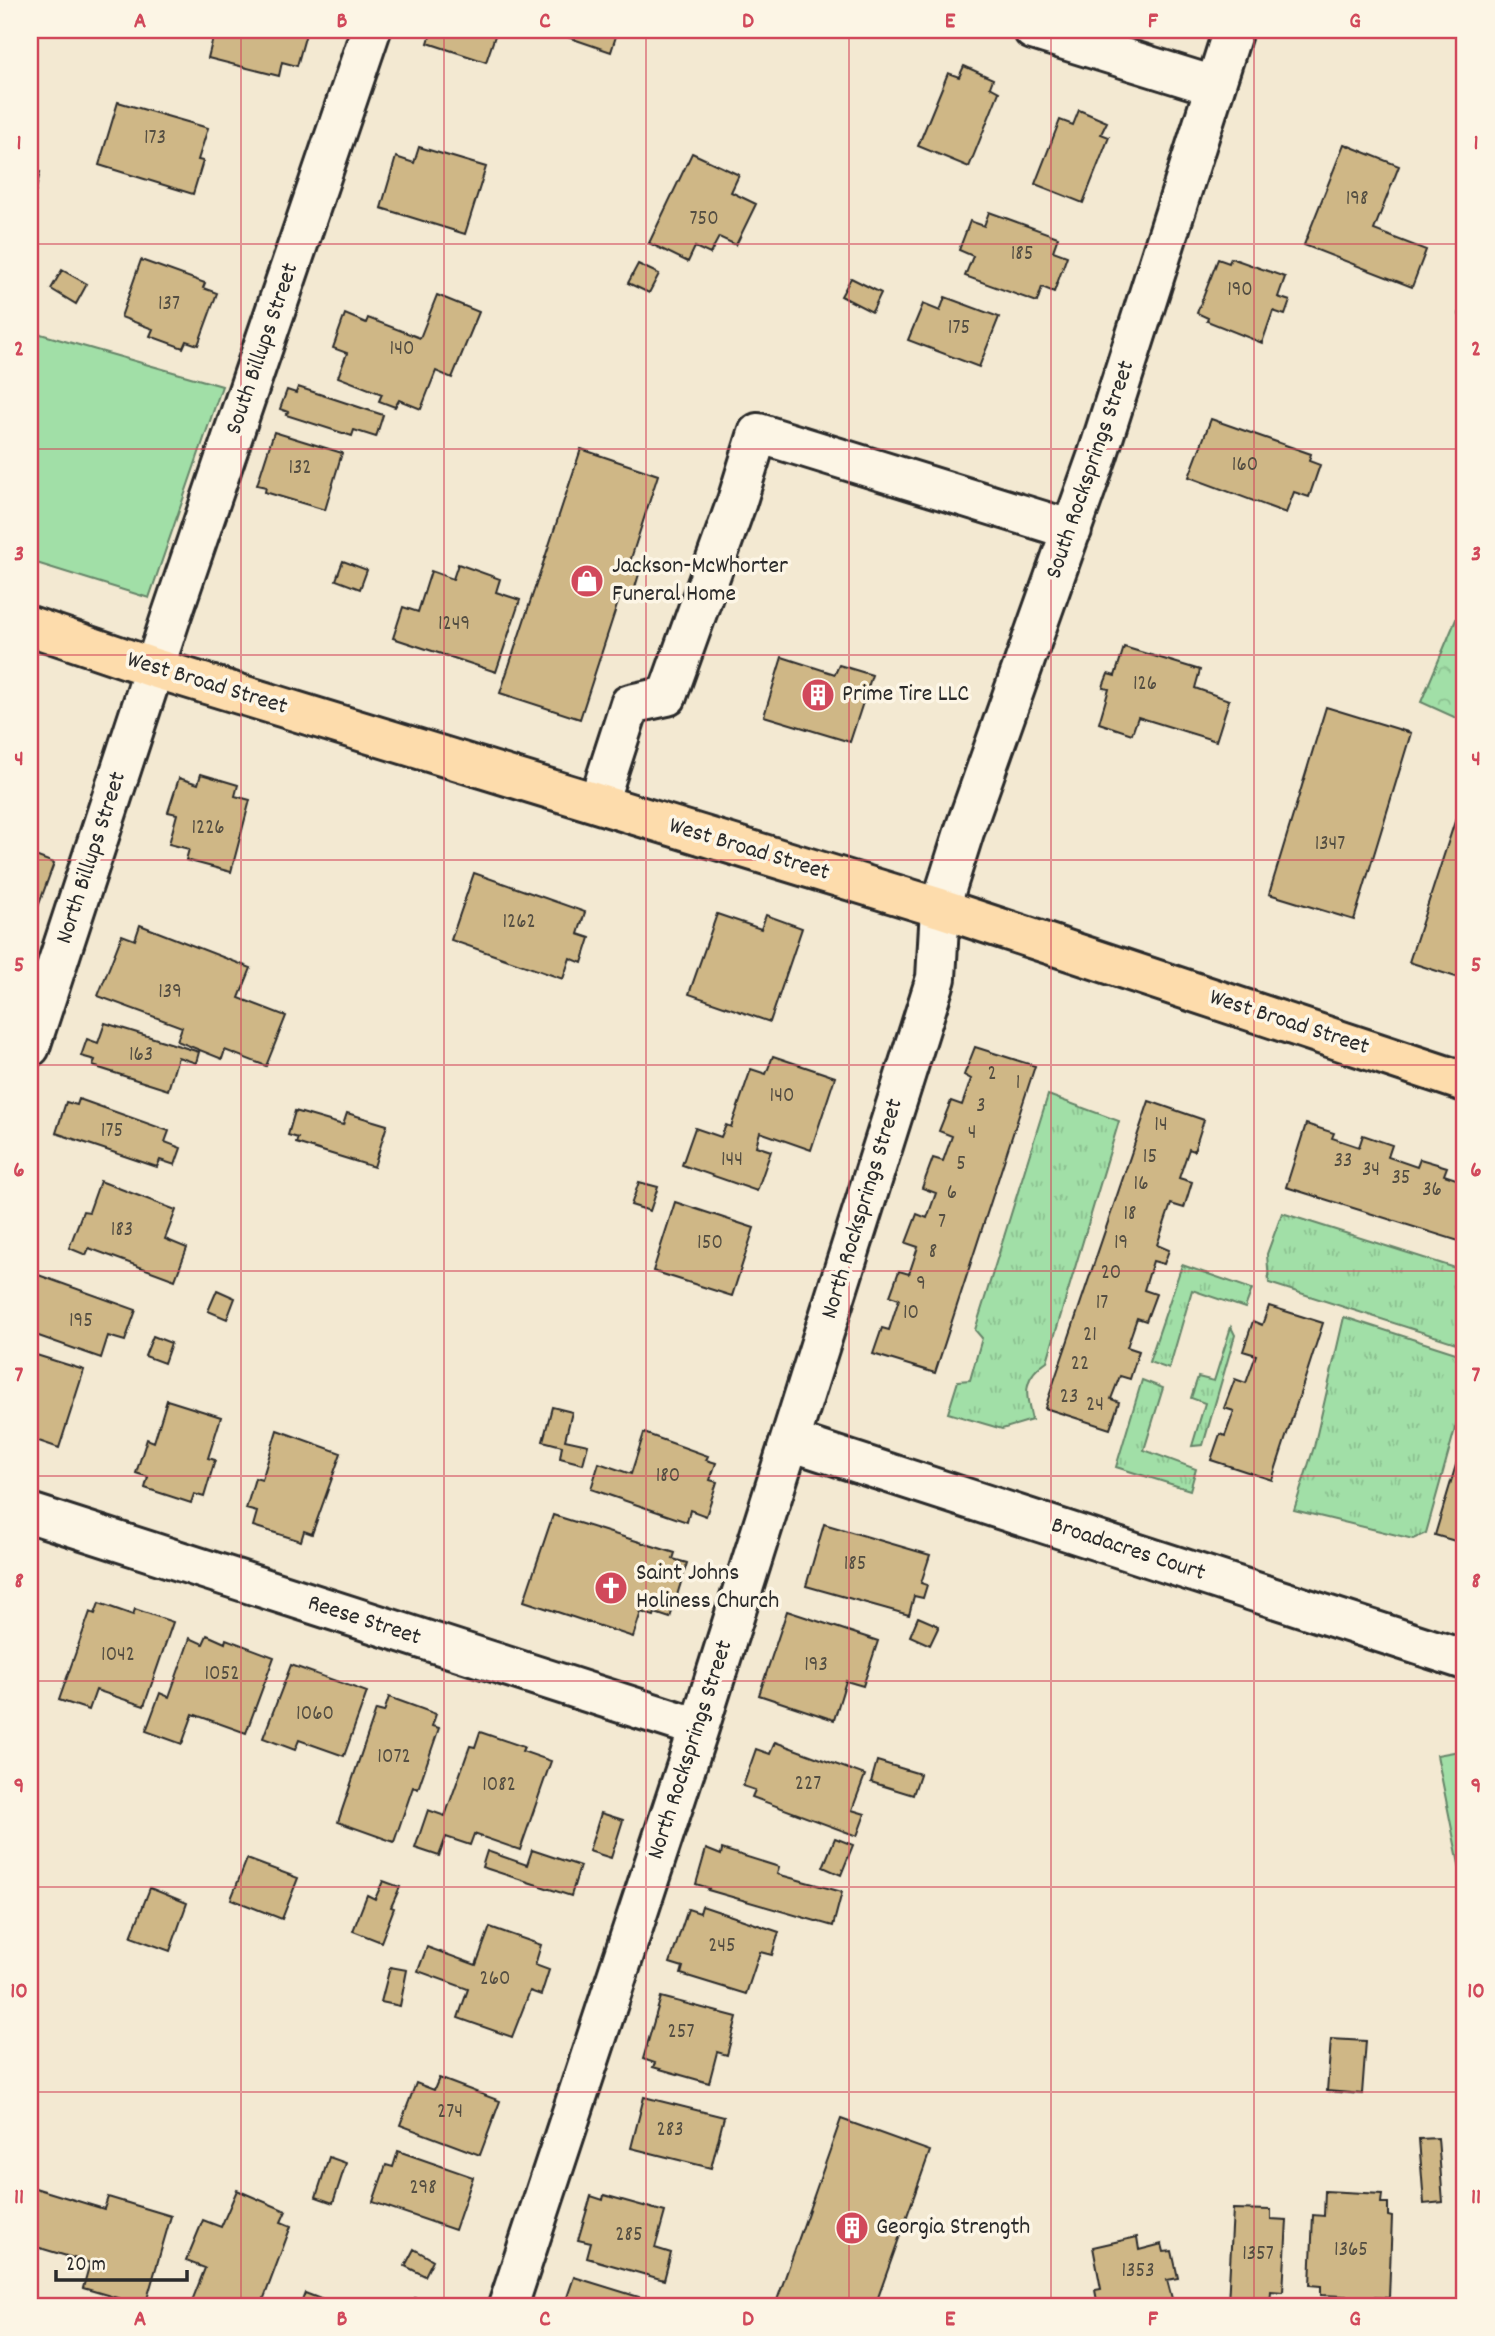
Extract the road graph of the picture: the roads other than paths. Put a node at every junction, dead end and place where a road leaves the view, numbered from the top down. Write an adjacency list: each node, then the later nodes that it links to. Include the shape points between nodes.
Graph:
1 (371, 30): 7 (street, South Billups Street)
2 (1032, 30): 4 (street)
3 (1233, 30): 4 (street, South Rocksprings Street)
4 (1214, 86): 5 (street, South Rocksprings Street)
5 (1072, 530): 8 (street, via 758,433 667,696 630,704); 9 (street, South Rocksprings Street)
6 (30, 626): 7 (main road, West Broad Street)
7 (154, 668): 8 (main road, West Broad Street); 10 (street, North Billups Street)
8 (598, 803): 9 (main road, West Broad Street)
9 (940, 908): 11 (main road, West Broad Street); 12 (street, North Rocksprings Street, via 936,978)
10 (30, 1047)
11 (1465, 1082)
12 (790, 1441): 14 (street, Broadacres Court); 15 (street, North Rocksprings Street)
13 (30, 1513): 15 (street, Reese Street)
14 (1465, 1660)
15 (699, 1728): 16 (street, North Rocksprings Street)
16 (508, 2306)

